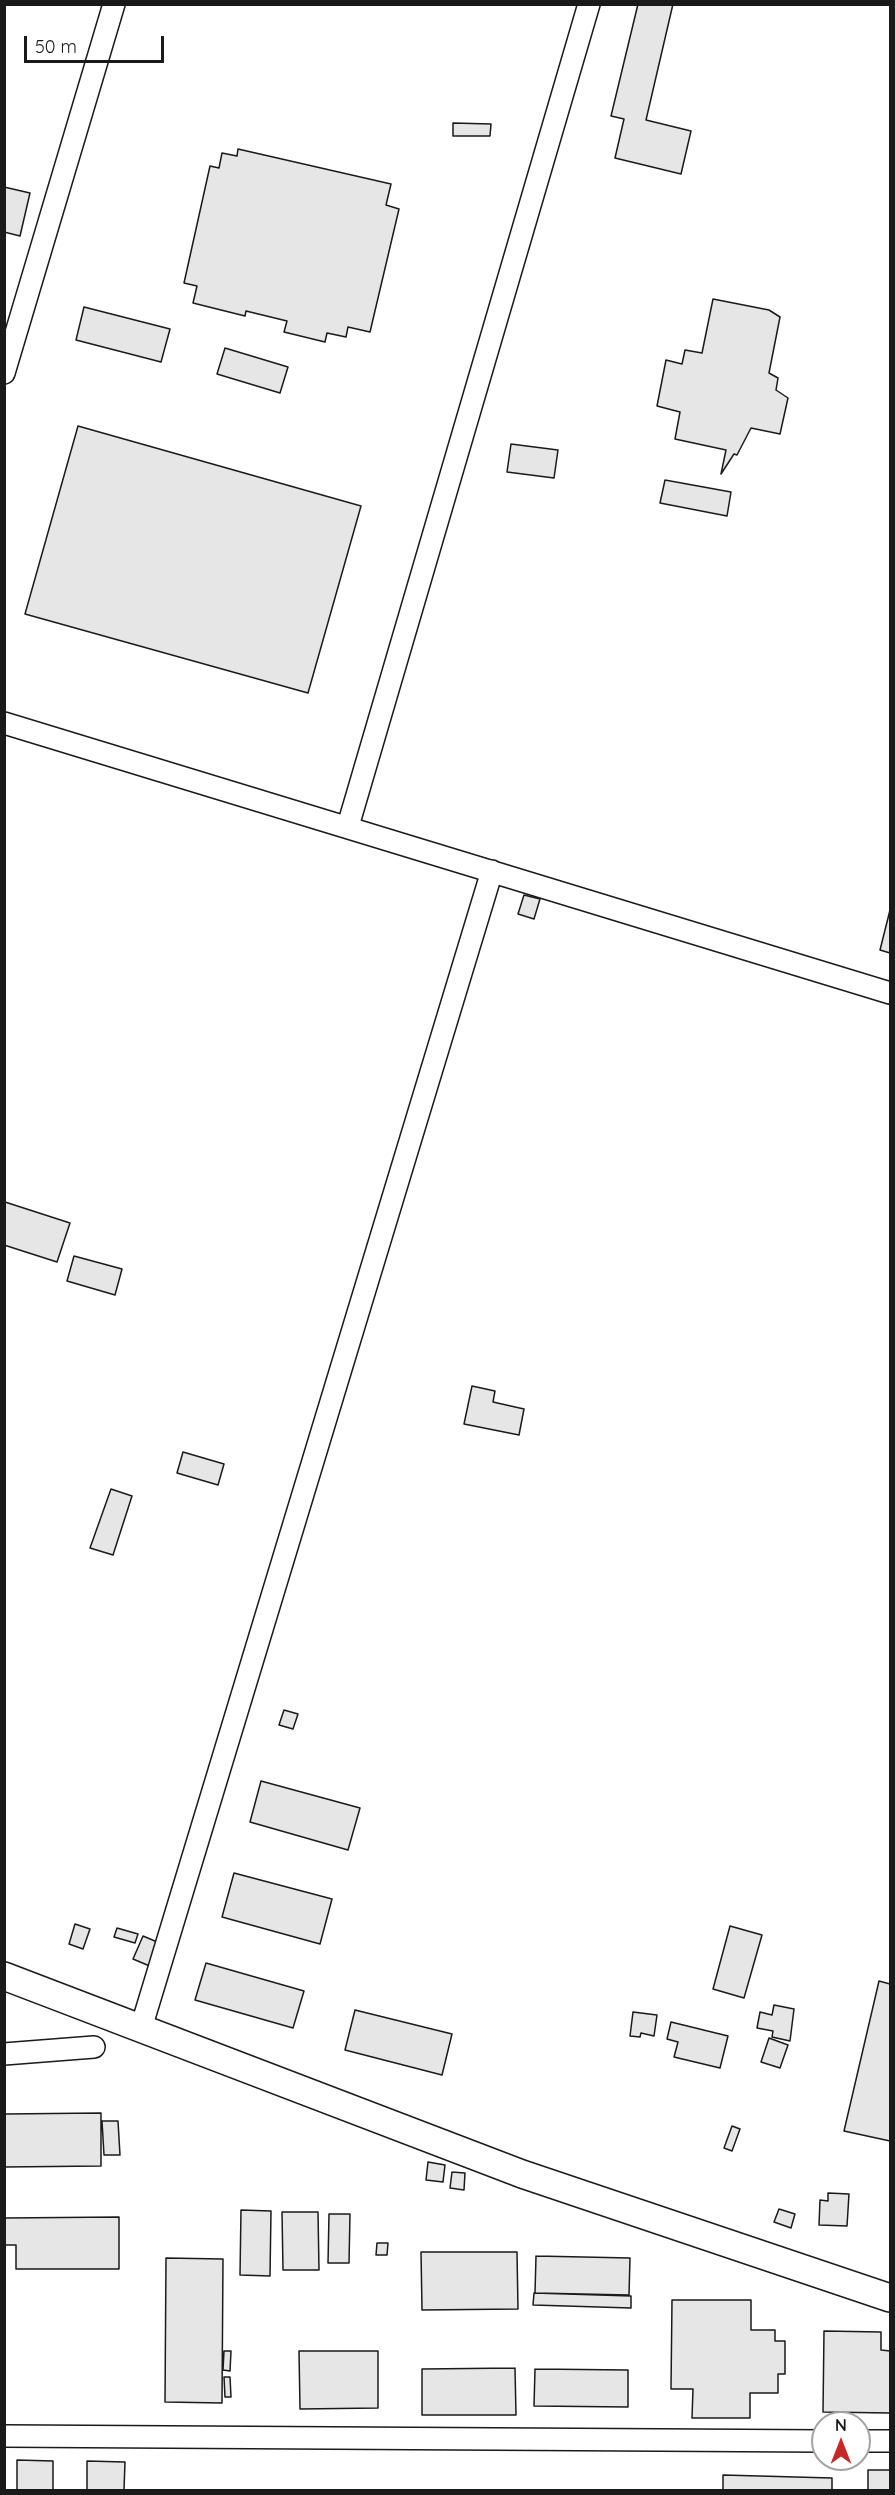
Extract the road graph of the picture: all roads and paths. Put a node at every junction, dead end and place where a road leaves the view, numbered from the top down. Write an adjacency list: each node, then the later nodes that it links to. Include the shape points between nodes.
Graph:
1 (114, 4): 3 (lane)
2 (589, 4): 5 (lane)
3 (4, 373)
4 (4, 723): 5 (lane)
5 (348, 826): 6 (lane)
6 (492, 871): 7 (lane); 9 (lane)
7 (891, 993)
8 (4, 1976): 9 (main road)
9 (141, 2028): 12 (main road, via 522,2174)
10 (94, 2047): 11 (lane)
11 (4, 2054)
12 (891, 2298)
13 (4, 2436): 14 (lane)
14 (811, 2441)
15 (871, 2441): 16 (lane)
16 (891, 2441)

